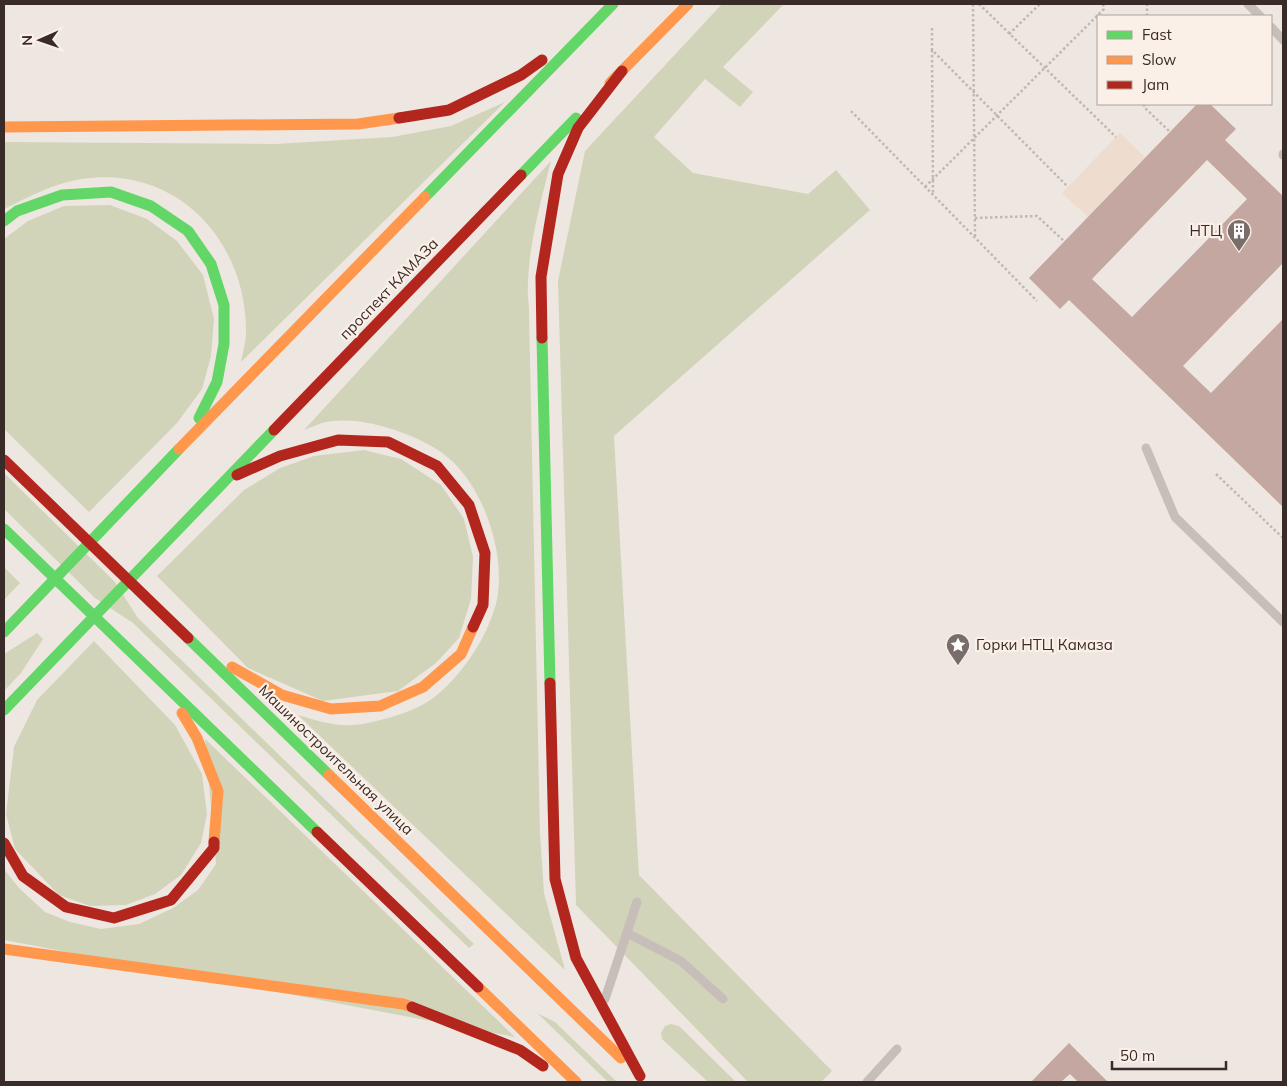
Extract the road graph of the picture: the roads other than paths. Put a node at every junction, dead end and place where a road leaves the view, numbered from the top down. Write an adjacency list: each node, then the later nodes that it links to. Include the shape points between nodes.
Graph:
1 (613, 4): 5 (main road)
2 (688, 4): 8 (main road, проспект КАМАЗа)
3 (1248, 4): 4 (lane)
4 (1259, 15)
5 (597, 20): 9 (main road, via 521,76 448,110 358,124); 11 (main road)
6 (1272, 28): 7 (lane)
7 (1283, 40)
8 (622, 71): 16 (main road, проспект КАМАЗа); 28 (main road, via 578,128 558,174 541,277 555,879 576,958)
9 (4, 127)
10 (4, 221): 11 (main road, via 17,211 62,195 111,192 151,206 188,231 211,264 224,305 224,344 216,382)
11 (188, 440): 19 (main road)
12 (1146, 448): 18 (lane, via 1175,517)
13 (4, 450): 15 (main road)
14 (4, 460): 15 (main road, Машиностроительная улица)
15 (20, 475): 20 (main road, Машиностроительная улица)
16 (225, 480): 20 (main road, via 280,456 338,440 388,442 437,466 469,505 486,553 483,605 461,654 423,687 380,706 331,709 282,695); 22 (main road, проспект КАМАЗа, via 57,653 17,696)
17 (4, 529): 21 (main road)
18 (1283, 622)
19 (4, 632)
20 (199, 648): 30 (main road, Машиностроительная улица)
21 (163, 683): 23 (main road, via 197,738 218,791 214,848 171,900 114,918 66,907 23,876); 32 (main road)
22 (5, 716)
23 (4, 843)
24 (637, 902): 25 (lane)
25 (627, 933): 27 (lane, via 681,961); 28 (lane)
26 (4, 949): 31 (main road, via 403,1004 520,1050)
27 (723, 999)
28 (602, 1006): 30 (main road)
29 (897, 1049): 33 (lane)
30 (644, 1079)
31 (565, 1082)
32 (576, 1082)
33 (867, 1082)

